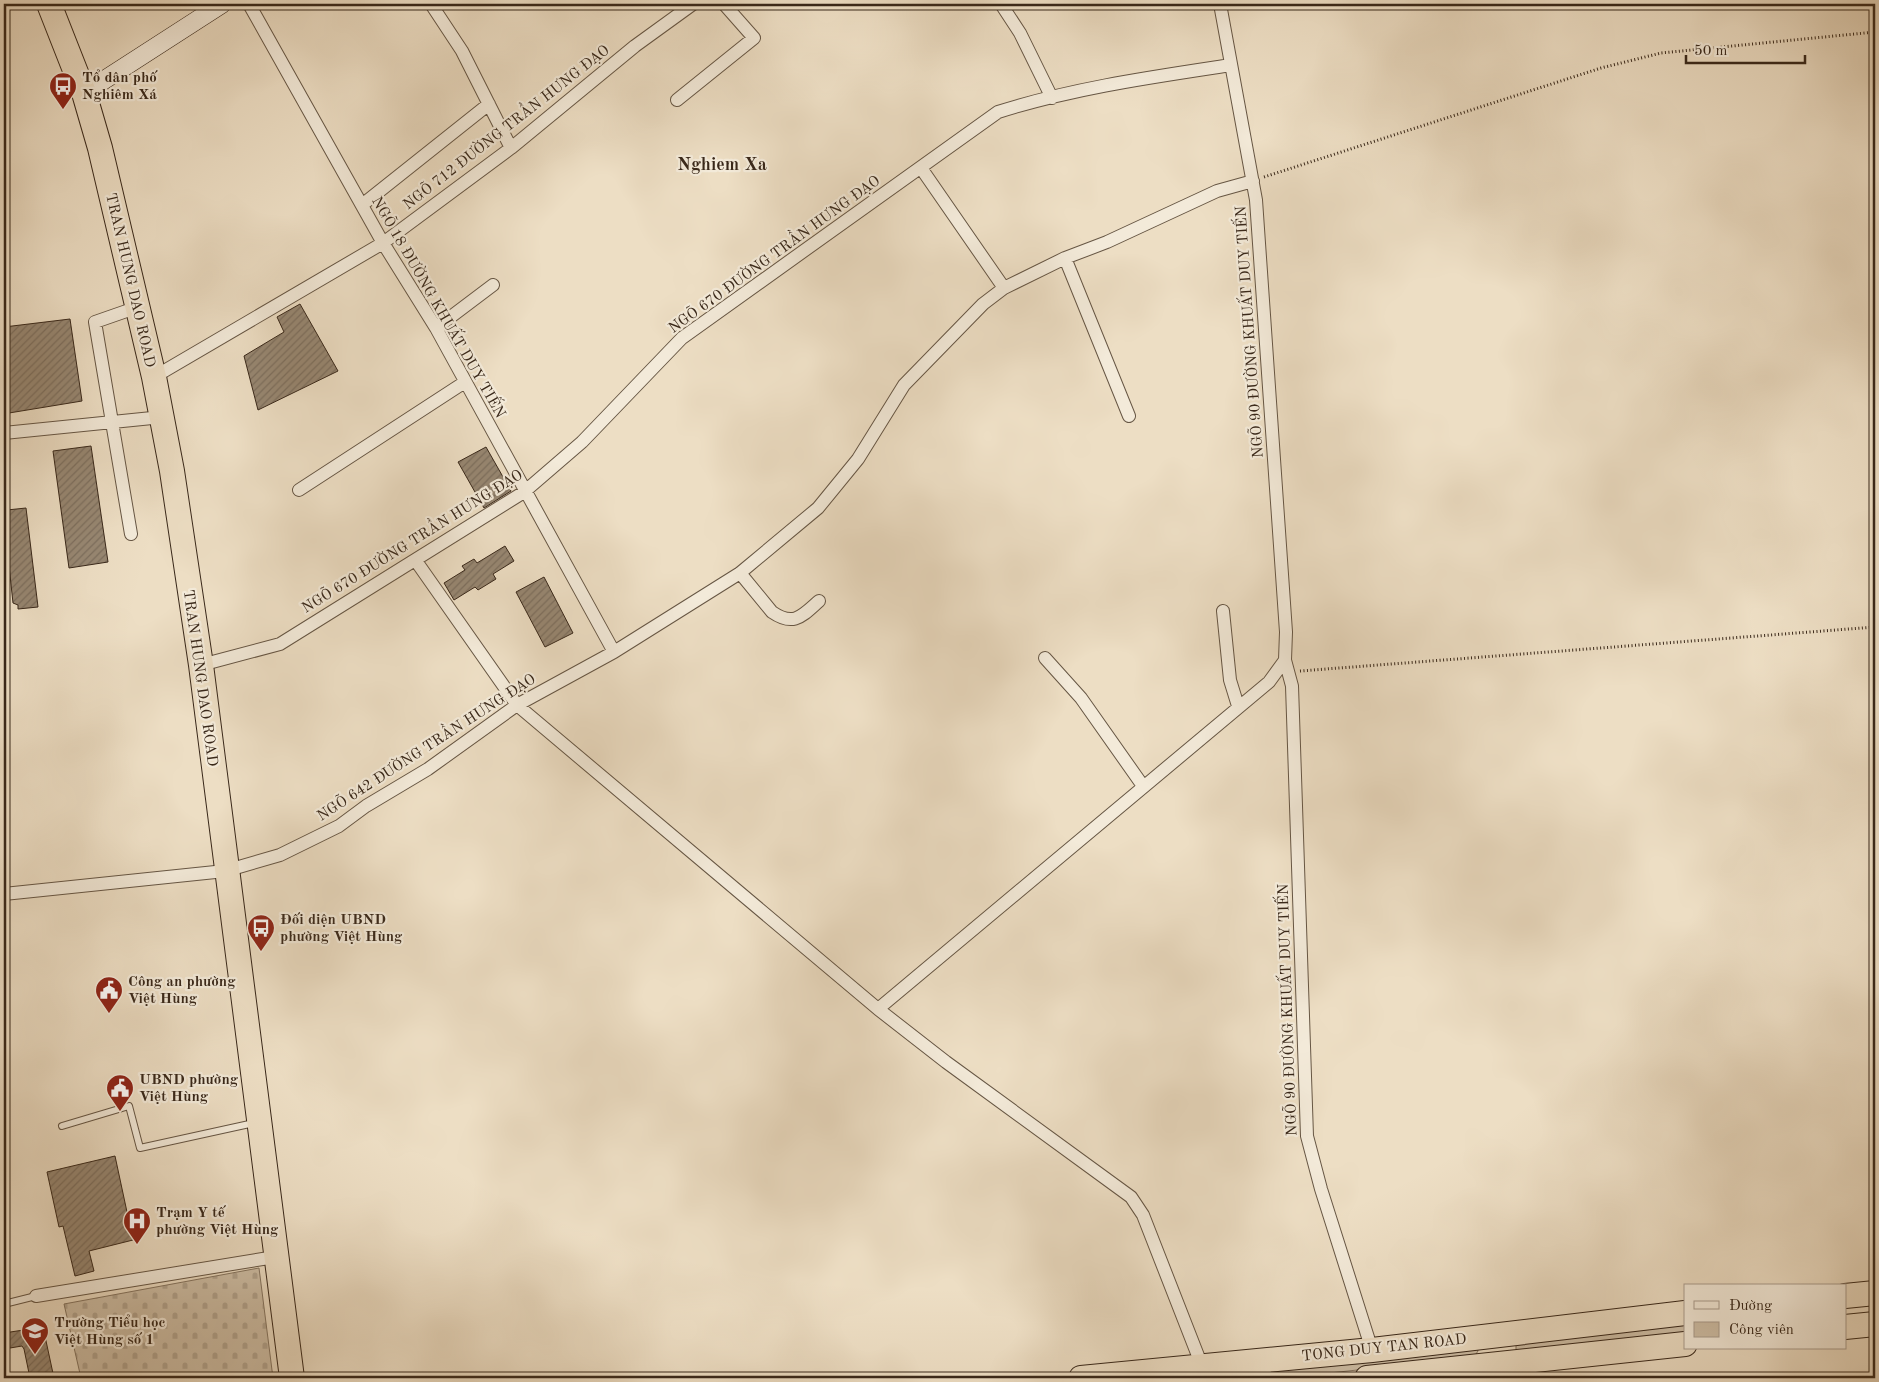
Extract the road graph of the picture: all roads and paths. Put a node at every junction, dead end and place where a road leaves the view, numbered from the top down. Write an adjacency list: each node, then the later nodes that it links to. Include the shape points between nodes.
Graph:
1 (49, 4): 11 (highway, TRAN HUNG DAO ROAD)
2 (222, 4): 11 (main road)
3 (249, 4): 18 (street, NGÕ 18 ĐƯỜNG KHUẤT DUY TIẾN)
4 (431, 4): 14 (street, via 462,51)
5 (693, 4): 15 (street, NGÕ 712 ĐƯỜNG TRẦN HƯNG ĐẠO, via 635,46)
6 (724, 4): 13 (street, via 754,38)
7 (1001, 4): 12 (street)
8 (1220, 4): 10 (street, NGÕ 90 ĐƯỜNG KHUẤT DUY TIẾN)
9 (1875, 32): 17 (path, via 1661,53 1601,68)
10 (1231, 65): 12 (street, NGÕ 670 ĐƯỜNG TRẦN HƯNG ĐẠO, via 1119,82); 17 (street, NGÕ 90 ĐƯỜNG KHUẤT DUY TIẾN)
11 (84, 93): 23 (highway, TRAN HUNG DAO ROAD)
12 (1052, 98): 16 (street, NGÕ 670 ĐƯỜNG TRẦN HƯNG ĐẠO, via 998,112)
13 (676, 100)
14 (489, 104): 15 (street); 18 (street)
15 (511, 148): 19 (street, NGÕ 712 ĐƯỜNG TRẦN HƯNG ĐẠO)
16 (921, 168): 22 (street); 32 (street, NGÕ 670 ĐƯỜNG TRẦN HƯNG ĐẠO, via 682,338 582,442)
17 (1253, 181): 20 (street, NGÕ 642 ĐƯỜNG TRẦN HƯNG ĐẠO, via 1217,191); 42 (street, NGÕ 90 ĐƯỜNG KHUẤT DUY TIẾN)
18 (362, 205): 19 (street, NGÕ 18 ĐƯỜNG KHUẤT DUY TIẾN)
19 (383, 243): 24 (street, NGÕ 18 ĐƯỜNG KHUẤT DUY TIẾN); 25 (street, NGÕ 712 ĐƯỜNG TRẦN HƯNG ĐẠO)
20 (1065, 258): 22 (street, NGÕ 642 ĐƯỜNG TRẦN HƯNG ĐẠO); 28 (street)
21 (493, 285): 24 (street)
22 (1004, 288): 35 (street, NGÕ 642 ĐƯỜNG TRẦN HƯNG ĐẠO, via 983,304 904,385 858,459 818,508)
23 (138, 307): 25 (highway, TRAN HUNG DAO ROAD); 29 (street, via 94,322)
24 (436, 328): 26 (street, NGÕ 18 ĐƯỜNG KHUẤT DUY TIẾN)
25 (154, 377): 27 (highway, TRAN HUNG DAO ROAD)
26 (465, 382): 31 (street); 32 (street, NGÕ 18 ĐƯỜNG KHUẤT DUY TIẾN)
27 (162, 416): 29 (street); 41 (highway, TRAN HUNG DAO ROAD)
28 (1129, 416)
29 (112, 422): 30 (street); 33 (street)
30 (4, 433)
31 (299, 490)
32 (524, 492): 34 (street, NGÕ 670 ĐƯỜNG TRẦN HƯNG ĐẠO); 39 (street, NGÕ 18 ĐƯỜNG KHUẤT DUY TIẾN)
33 (131, 534)
34 (416, 561): 41 (street, NGÕ 670 ĐƯỜNG TRẦN HƯNG ĐẠO, via 280,644); 43 (street)
35 (740, 573): 36 (street, via 779,616 793,620 800,618); 39 (street, NGÕ 642 ĐƯỜNG TRẦN HƯNG ĐẠO)
36 (819, 601)
37 (1223, 611): 44 (street, via 1230,680)
38 (1875, 627): 42 (path)
39 (614, 652): 43 (street, NGÕ 642 ĐƯỜNG TRẦN HƯNG ĐẠO)
40 (1045, 658): 45 (street, via 1086,704)
41 (201, 665): 46 (highway, TRAN HUNG DAO ROAD)
42 (1287, 666): 44 (street); 61 (street, NGÕ 90 ĐƯỜNG KHUẤT DUY TIẾN, via 1292,686 1308,1136 1321,1189)
43 (518, 705): 46 (street, NGÕ 642 ĐƯỜNG TRẦN HƯNG ĐẠO, via 428,770 366,806 339,826 280,855); 48 (street)
44 (1238, 706): 45 (street)
45 (1143, 786): 48 (street)
46 (226, 871): 47 (street, NGÕ 642 ĐƯỜNG TRẦN HƯNG ĐẠO); 49 (highway, TRAN HUNG DAO ROAD)
47 (4, 894)
48 (878, 1009): 63 (street, via 1136,1202)
49 (258, 1122): 50 (lane, via 140,1148 129,1106); 51 (highway, TRAN HUNG DAO ROAD)
50 (62, 1126)
51 (276, 1257): 53 (street); 64 (highway, TRAN HUNG DAO ROAD)
52 (1875, 1293): 54 (highway)
53 (36, 1296): 55 (lane)
54 (1846, 1296)
55 (4, 1304)
56 (1684, 1313): 59 (highway, TONG DUY TAN ROAD)
57 (1875, 1324): 58 (highway)
58 (1846, 1327)
59 (1493, 1335): 61 (highway, TONG DUY TAN ROAD); 62 (highway)
60 (1684, 1344): 62 (highway, TONG DUY TAN ROAD)
61 (1372, 1350): 63 (highway, TONG DUY TAN ROAD)
62 (1498, 1364): 66 (highway, TONG DUY TAN ROAD)
63 (1202, 1366): 65 (highway, TONG DUY TAN ROAD)
64 (293, 1374)
65 (1081, 1378)
66 (1376, 1378)

